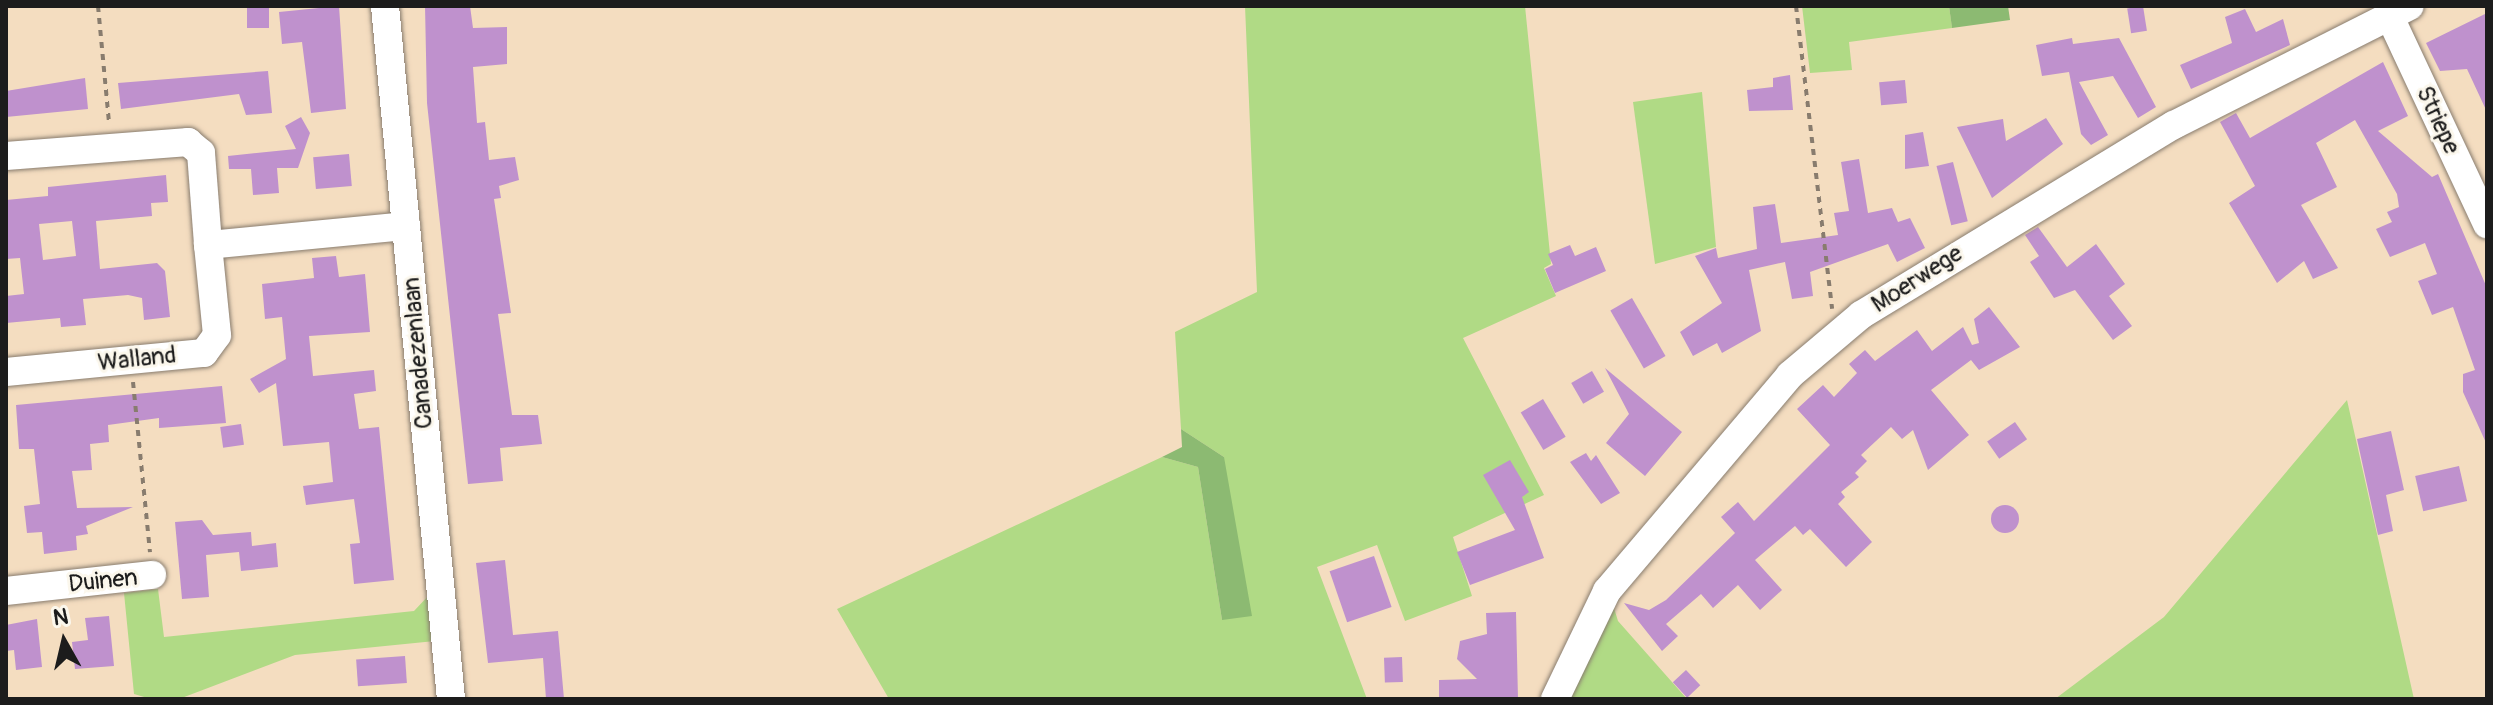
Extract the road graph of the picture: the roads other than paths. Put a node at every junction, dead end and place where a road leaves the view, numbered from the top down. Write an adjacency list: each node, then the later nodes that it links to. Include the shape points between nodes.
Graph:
1 (385, 6): 5 (street, Canadezenlaan)
2 (2400, 11): 4 (street, Striepe); 11 (street, Moerwege, via 2174,125 1977,241 1835,336 1790,375 1607,591)
3 (6, 156): 6 (street, Walland, via 188,142 201,153)
4 (2487, 224)
5 (406, 226): 6 (street); 10 (street, Canadezenlaan)
6 (208, 245): 7 (street, Walland, via 217,335 204,353)
7 (6, 372)
8 (152, 575): 9 (street, Duinen)
9 (6, 591)
10 (451, 699)
11 (1555, 699)

